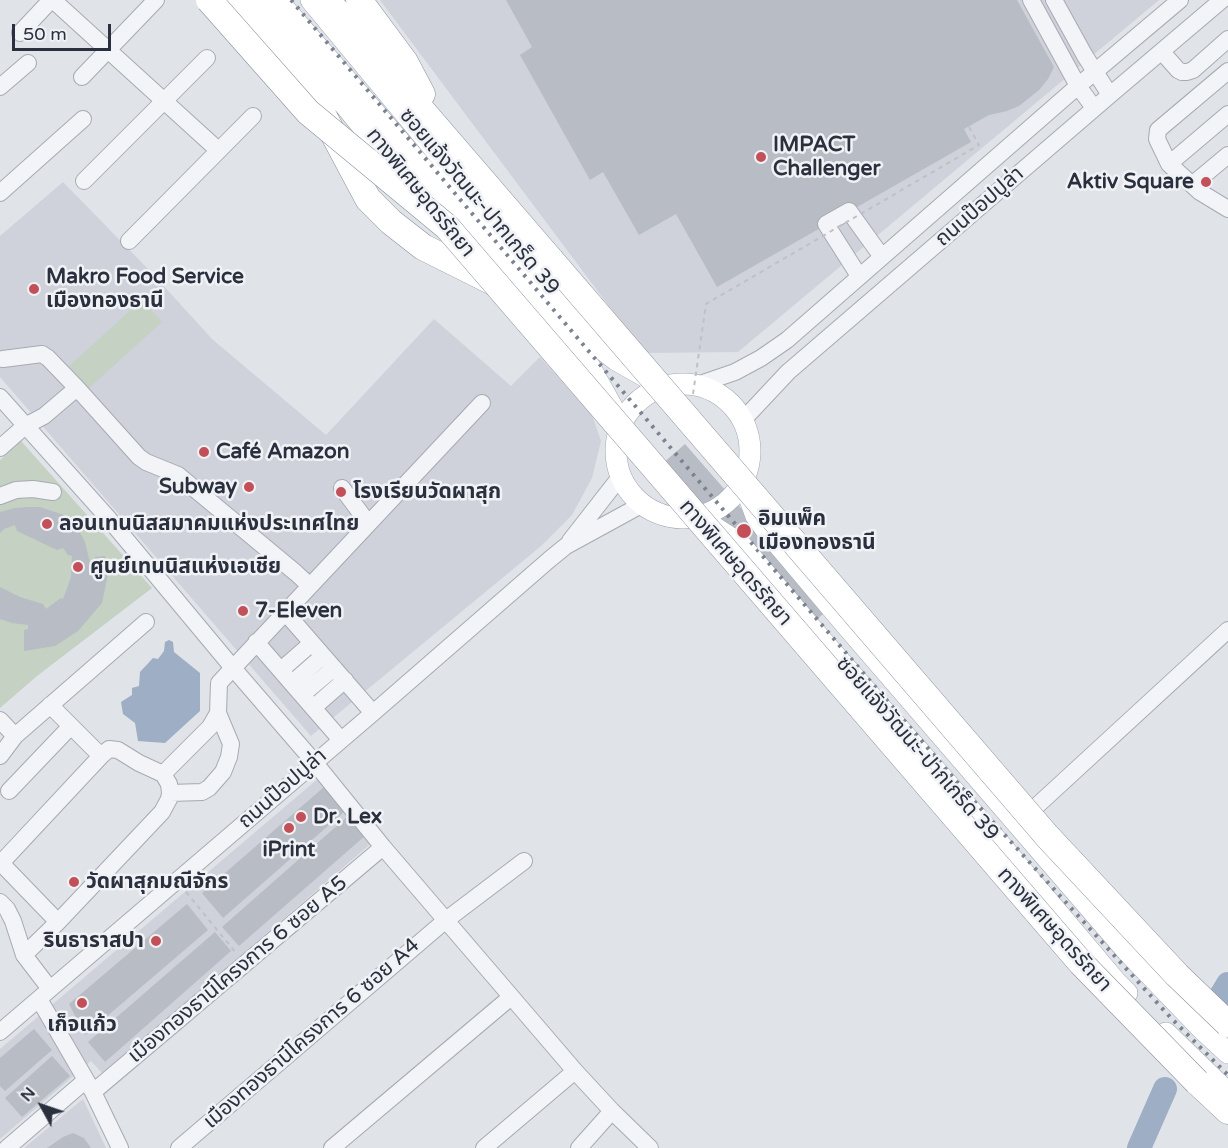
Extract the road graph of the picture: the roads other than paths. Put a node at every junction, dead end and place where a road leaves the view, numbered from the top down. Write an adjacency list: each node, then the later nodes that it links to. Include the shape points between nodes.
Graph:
1 (52, 0): 13 (street); 15 (street)
2 (156, 0): 15 (street)
3 (209, 0): 38 (highway, bridge, via 308,112)
4 (231, 0): 42 (highway, via 312,94 368,199 391,222 423,247)
5 (259, 0): 38 (highway, ทางพิเศษอุดรรัถยา, bridge)
6 (278, 0): 42 (main road, ซอยแจ้งวัฒนะ-ปากเกร็ด 39)
7 (358, 0): 30 (highway, via 405,62)
8 (1031, 0): 22 (street)
9 (1054, 0): 20 (street)
10 (1180, 0): 20 (street, ถนนป๊อปปูล่า)
11 (1222, 0): 16 (street, ถนนป๊อปปูล่า)
12 (321, 5): 30 (highway); 44 (main road, ซอยแจ้งวัฒนะ-ปากเกร็ด 39, via 597,345)
13 (20, 33)
14 (1228, 39): 16 (street, via 1187,72)
15 (108, 50): 21 (street); 25 (street)
16 (1162, 52): 24 (street, ถนนป๊อปปูล่า)
17 (207, 58): 25 (street)
18 (28, 63): 23 (street)
19 (1228, 71): 33 (street, via 1158,130 1157,140)
20 (1095, 72): 22 (street, ถนนป๊อปปูล่า); 24 (street)
21 (82, 78)
22 (1078, 86): 26 (street); 40 (street, ถนนป๊อปปูล่า)
23 (0, 87)
24 (1110, 95): 26 (street, ถนนป๊อปปูล่า)
25 (164, 100): 31 (street); 34 (street)
26 (1094, 108): 49 (street, ถนนป๊อปปูล่า, via 788,372)
27 (1228, 114): 33 (street)
28 (253, 116): 31 (street)
29 (83, 119): 36 (street)
30 (442, 133): 83 (highway, bridge)
31 (218, 150): 39 (street)
32 (1228, 155): 35 (street)
33 (1169, 164): 35 (street)
34 (84, 181)
35 (1192, 186): 37 (street)
36 (0, 193)
37 (1225, 203)
38 (447, 227): 100 (highway, ทางพิเศษอุดรรัถยา, bridge, via 1081,963)
39 (129, 241)
40 (882, 257): 41 (street, ถนนป๊อปปูล่า); 41 (street, via 849,211 826,224)
41 (859, 276): 46 (street, ถนนป๊อปปูล่า, via 787,340 761,358)
42 (543, 307): 50 (main road, ซอยแจ้งวัฒนะ-ปากเกร็ด 39, via 590,367)
43 (3, 359): 45 (street, via 42,354)
44 (662, 387): 46 (main road, ซอยแจ้งวัฒนะ-ปากเกร็ด 39, via 679,383); 50 (main road, ซอยแจ้งวัฒนะ-ปากเกร็ด 39, via 638,400)
45 (77, 388): 51 (street, via 44,416); 62 (street, via 139,457 178,475)
46 (695, 391): 49 (main road, ซอยแจ้งวัฒนะ-ปากเกร็ด 39, via 716,392 732,404)
47 (0, 397): 51 (street)
48 (482, 403): 60 (street)
49 (743, 420): 54 (main road, ซอยแจ้งวัฒนะ-ปากเกร็ด 39, via 751,449)
50 (621, 423): 53 (main road, ซอยแจ้งวัฒนะ-ปากเกร็ด 39, via 615,450)
51 (25, 426): 52 (street); 68 (street, via 109,519)
52 (0, 448)
53 (620, 477): 58 (main road, ซอยแจ้งวัฒนะ-ปากเกร็ด 39); 61 (street)
54 (745, 479): 59 (main road, ซอยแจ้งวัฒนะ-ปากเกร็ด 39, via 734,496 718,509); 95 (main road, ซอยแจ้งวัฒนะ-ปากเกร็ด 39, via 756,516 773,539 1127,951)
55 (342, 488): 60 (street)
56 (53, 492): 57 (street, via 16,490)
57 (0, 496)
58 (641, 505): 59 (main road, ซอยแจ้งวัฒนะ-ปากเกร็ด 39, via 678,519); 61 (street)
59 (698, 517): 98 (main road, ซอยแจ้งวัฒนะ-ปากเกร็ด 39, via 740,544 1116,982)
60 (368, 523): 62 (street)
61 (566, 546): 72 (street, ถนนป๊อปปูล่า)
62 (310, 586): 63 (street)
63 (285, 612): 66 (street); 67 (street)
64 (146, 622): 70 (street)
65 (1228, 630): 83 (street)
66 (256, 642): 68 (street); 69 (street)
67 (328, 662): 69 (street); 69 (street); 72 (street)
68 (233, 668): 71 (street, via 219,683); 79 (street)
69 (297, 689): 76 (street)
70 (50, 705): 74 (street); 75 (street)
71 (218, 713): 80 (street, via 210,727); 82 (street, via 231,744 223,772 202,792)
72 (373, 713): 76 (street, ถนนป๊อปปูล่า)
73 (0, 720): 75 (street)
74 (71, 726): 78 (street); 81 (street)
75 (15, 736): 77 (street)
76 (341, 740): 79 (street, ถนนป๊อปปูล่า)
77 (0, 756)
78 (101, 756): 80 (street, via 109,749 118,750); 86 (street)
79 (315, 762): 84 (street); 91 (street, ถนนป๊อปปูล่า)
80 (163, 774): 82 (street)
81 (9, 791)
82 (170, 793): 89 (street, via 162,812)
83 (1028, 814): 93 (highway, bridge, via 1177,975)
84 (383, 847): 88 (street); 97 (street, เมืองทองธานีโครงการ 6 ซอย A5, via 245,964)
85 (524, 861): 88 (street, เมืองทองธานีโครงการ 6 ซอย A4)
86 (1, 864): 89 (street)
87 (0, 902): 90 (street, via 13,921)
88 (446, 920): 92 (street); 103 (street, เมืองทองธานีโครงการ 6 ซอย A4)
89 (58, 922): 90 (street)
90 (24, 955): 91 (street)
91 (44, 994): 94 (street, ถนนป๊อปปูล่า); 97 (street)
92 (511, 997): 96 (street); 104 (street)
93 (1228, 1024)
94 (0, 1032)
95 (1228, 1053)
96 (575, 1071): 99 (street); 105 (street)
97 (89, 1086): 101 (street, เมืองทองธานีโครงการ 6 ซอย A5, via 7,1148); 102 (street)
98 (1228, 1093)
99 (612, 1111): 106 (street); 107 (street)
100 (1228, 1111)
101 (0, 1137)
102 (120, 1148)
103 (179, 1148)
104 (332, 1148)
105 (484, 1148)
106 (579, 1148)
107 (650, 1148)

